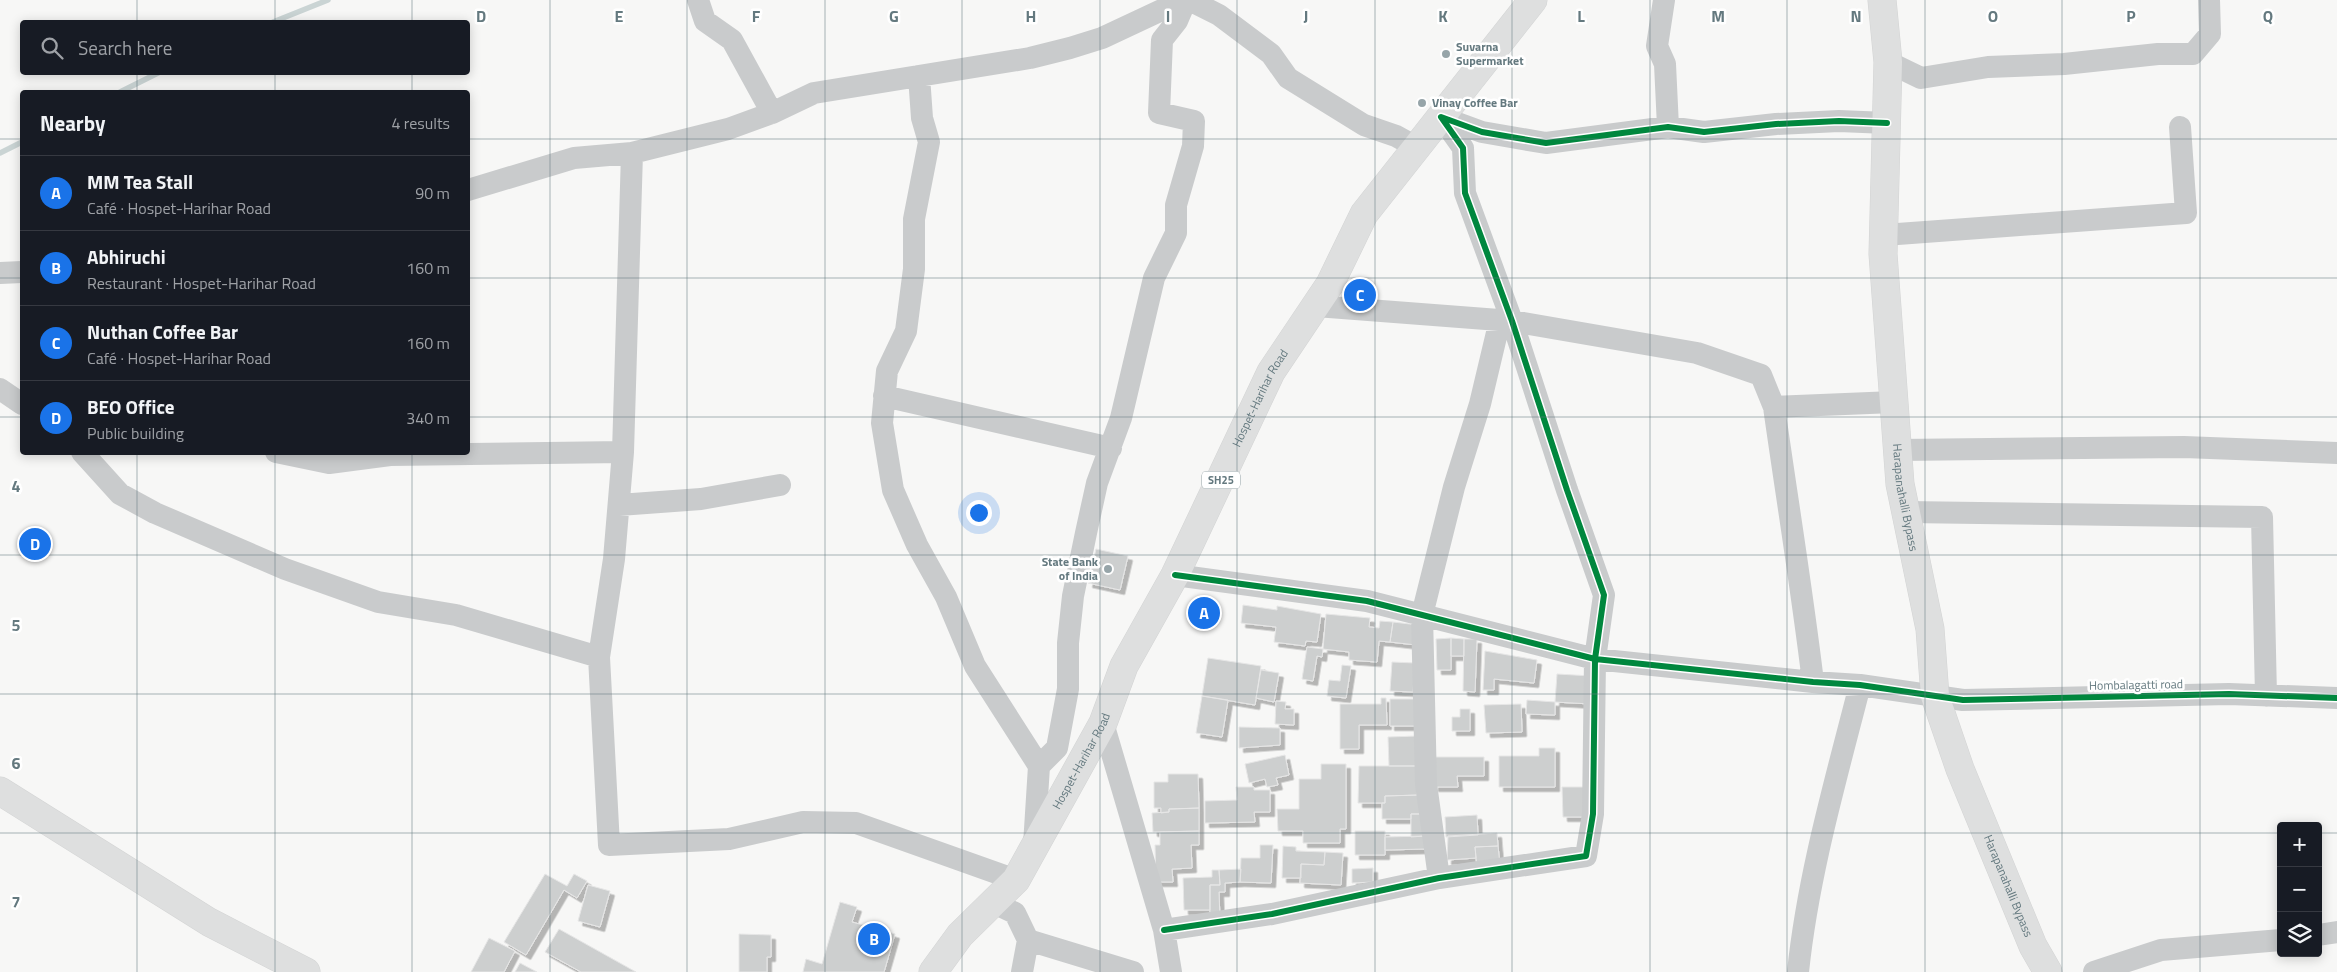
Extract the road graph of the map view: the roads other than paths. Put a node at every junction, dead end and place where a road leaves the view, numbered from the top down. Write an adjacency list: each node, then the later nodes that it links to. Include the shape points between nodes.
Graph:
1 (698, 0): 9 (street, via 705,21 732,40)
2 (1186, 0): 8 (street, via 1102,38 1070,48 1030,58); 14 (street, via 1220,15 1272,54 1288,78 1364,125); 27 (street, via 1177,21 1162,40 1159,113 1194,121 1193,146 1176,205 1176,233 1154,278)
3 (1532, 0): 10 (main road, Hospet-Harihar Road / SH25)
4 (1664, 0): 12 (street, via 1656,46 1665,64)
5 (1882, 0): 7 (main road, Harapanahalli Bypass)
6 (2209, 0): 7 (street, via 2210,34 2193,54 1988,67 1921,78)
7 (1888, 62): 11 (main road, Harapanahalli Bypass)
8 (919, 76): 9 (street, via 814,94); 23 (street, via 922,118 929,142 914,220 914,269 906,331 887,371)
9 (772, 113): 15 (street, via 728,129)
10 (1441, 116): 12 (street, via 1482,132 1546,143); 14 (main road, Hospet-Harihar Road / SH25); 21 (street, via 1463,148 1465,193)
11 (1887, 123): 12 (street, via 1776,124 1704,132); 17 (main road, Harapanahalli Bypass)
12 (1668, 127)
13 (2180, 127): 17 (street, via 2186,213)
14 (1416, 147): 20 (main road, Hospet-Harihar Road / SH25, via 1364,214)
15 (632, 153): 16 (street, via 574,158); 29 (street)
16 (470, 189)
17 (1884, 235): 24 (main road, Harapanahalli Bypass)
18 (20, 272): 19 (street)
19 (0, 273)
20 (1316, 306): 21 (street); 38 (main road, Hospet-Harihar Road / SH25, via 1271,372)
21 (1506, 321): 26 (street, via 1698,353 1761,375); 39 (street, via 1454,487); 41 (street, via 1604,595)
22 (0, 389): 25 (street)
23 (884, 396): 27 (street); 48 (street, via 882,424 893,490 946,597 975,666)
24 (1894, 402): 26 (street); 28 (main road, Harapanahalli Bypass)
25 (20, 403)
26 (1774, 407): 42 (street, via 1802,590)
27 (1111, 448): 48 (street, via 1097,483 1073,596 1068,642 1068,689 1056,748)
28 (1898, 450): 30 (street, via 2184,447); 37 (main road, Harapanahalli Bypass)
29 (623, 452): 31 (street); 36 (street)
30 (2337, 453)
31 (470, 454)
32 (85, 455): 40 (street, via 120,494 155,513 285,569 378,602 456,615)
33 (291, 455): 34 (street, via 330,463)
34 (390, 455)
35 (780, 485): 36 (street, via 701,499)
36 (619, 505): 40 (street)
37 (1906, 512): 44 (main road, Harapanahalli Bypass, via 1930,629); 45 (street, via 2262,517)
38 (1175, 575): 39 (street, Hombalagatti road, via 1367,601); 47 (main road, Hospet-Harihar Road / SH25, via 1124,666)
39 (1422, 615): 41 (street, Hombalagatti road); 51 (street, via 1426,784)
40 (599, 657): 52 (street, via 609,845 729,839 803,822 856,823)
41 (1595, 658): 42 (street, Hombalagatti road); 51 (street, via 1593,814 1586,856)
42 (1812, 682): 43 (street, Hombalagatti road)
43 (1860, 685): 44 (street, Hombalagatti road); 64 (street, via 1825,822)
44 (1935, 696): 45 (street, Hombalagatti road, via 1963,700); 65 (main road, Harapanahalli Bypass, via 1960,769 2034,946)
45 (2266, 696): 46 (street, Hombalagatti road)
46 (2337, 698)
47 (1102, 723): 50 (main road, Hospet-Harihar Road / SH25); 54 (street)
48 (1039, 766): 50 (street)
49 (0, 791): 59 (main road, via 209,922)
50 (1034, 846): 52 (main road, Hospet-Harihar Road / SH25)
51 (1439, 878): 54 (street, via 1272,914)
52 (1016, 880): 53 (main road, Hospet-Harihar Road / SH25)
53 (992, 902): 57 (street, via 1015,913); 60 (main road, Hospet-Harihar Road / SH25, via 960,935)
54 (1164, 930): 63 (street)
55 (2337, 932): 56 (street)
56 (2322, 934)
57 (1028, 940): 61 (street); 62 (street)
58 (2277, 940): 66 (street, via 2161,950)
59 (306, 972)
60 (932, 972)
61 (1022, 972)
62 (1133, 972)
63 (1171, 972)
64 (1798, 972)
65 (2048, 972)
66 (2094, 972)

